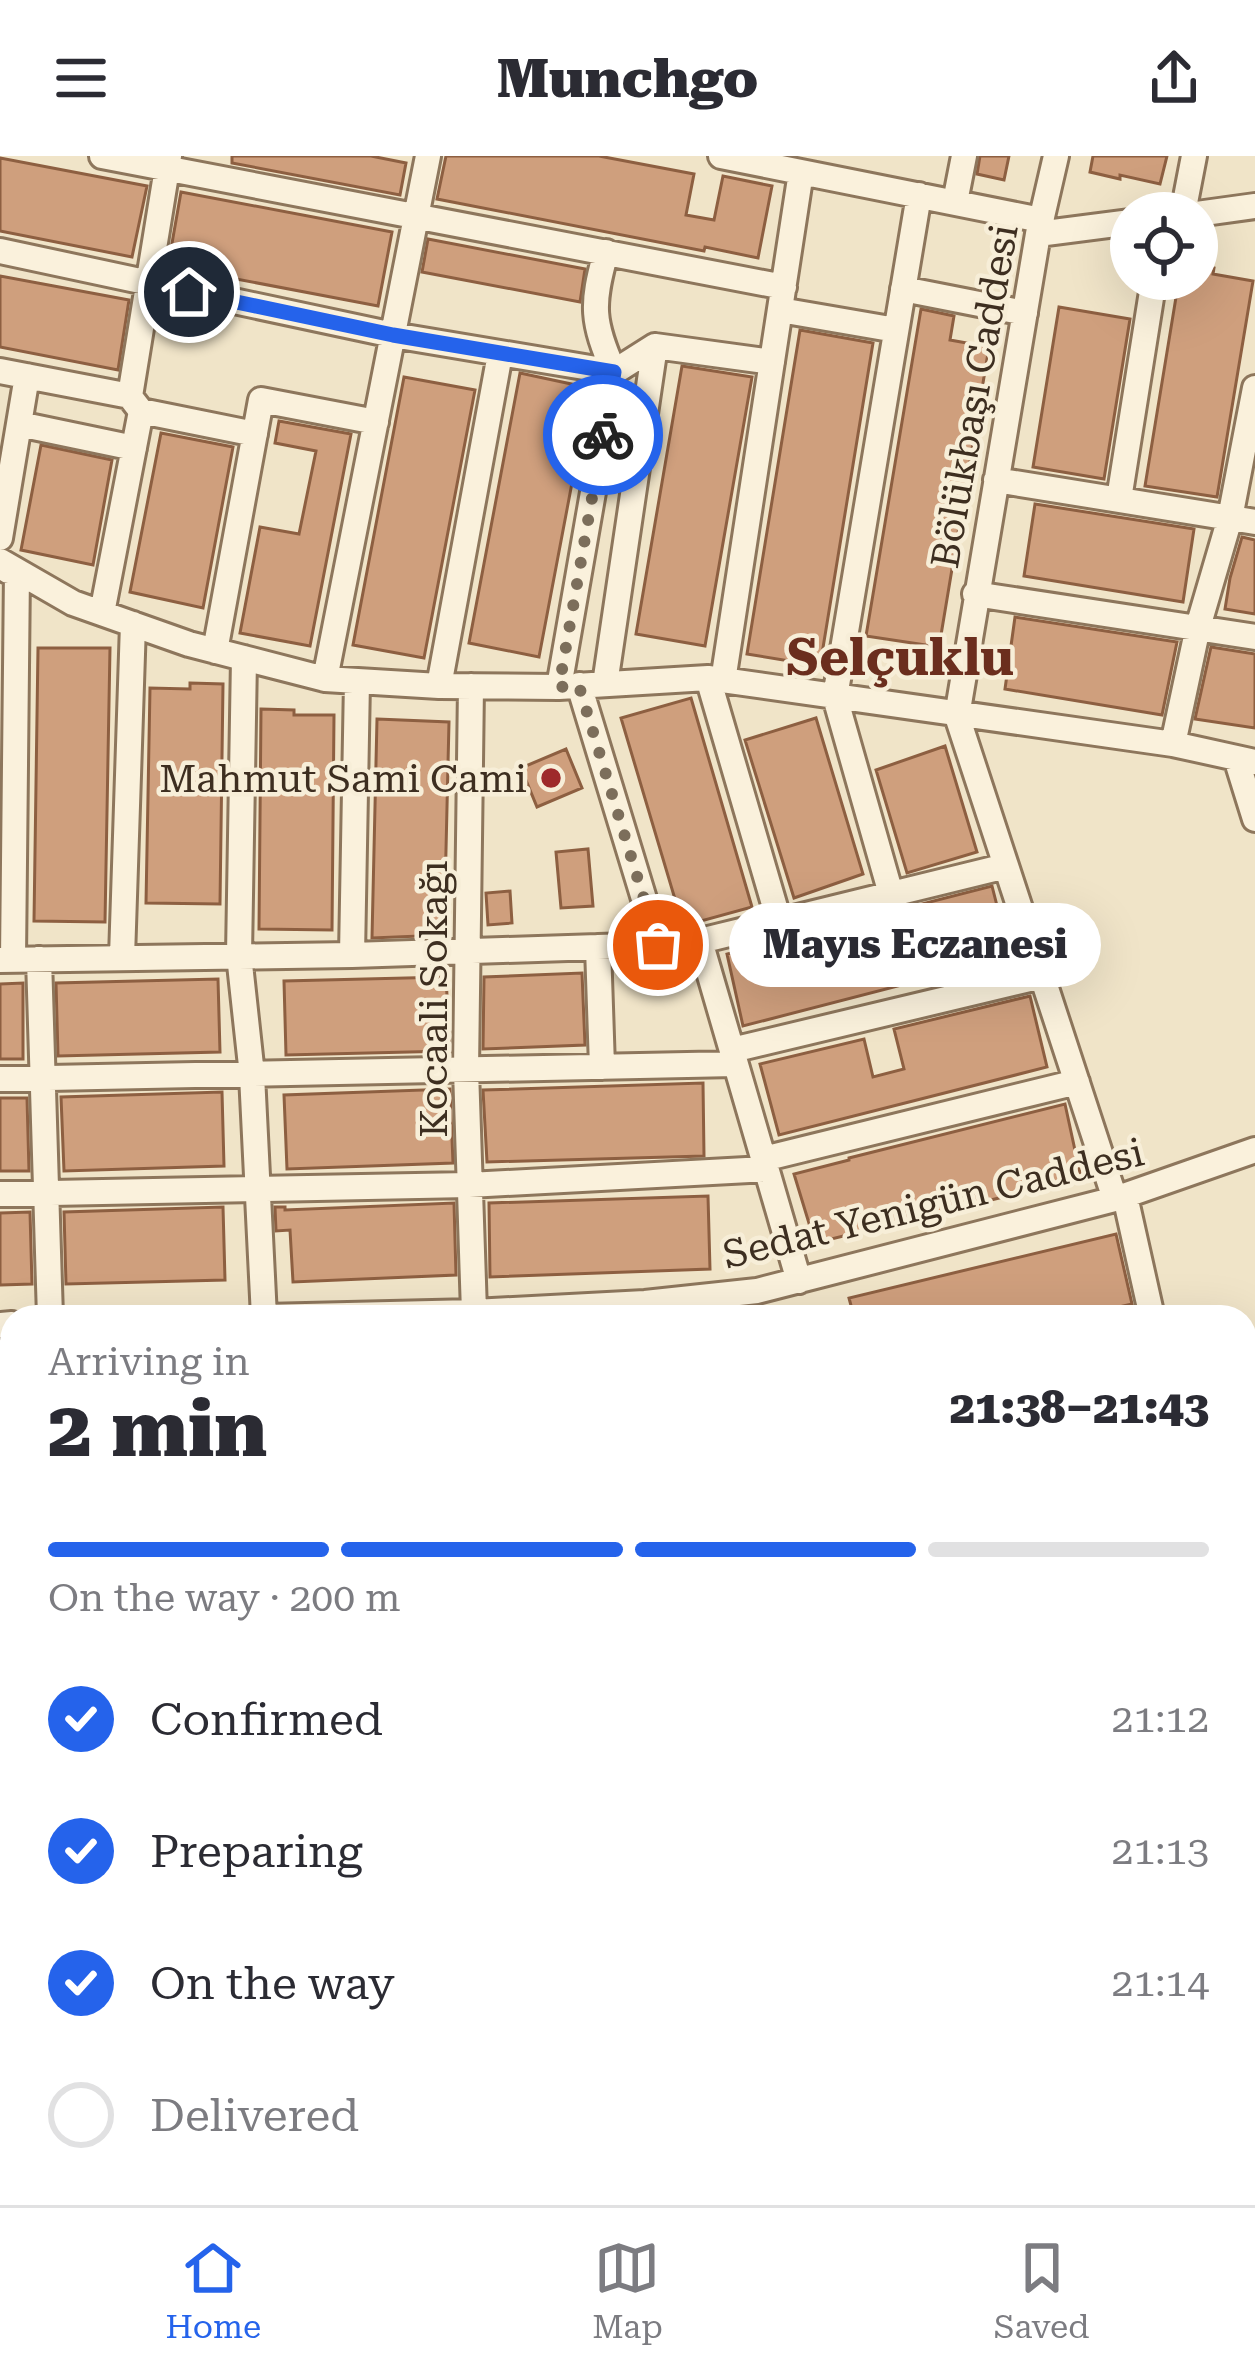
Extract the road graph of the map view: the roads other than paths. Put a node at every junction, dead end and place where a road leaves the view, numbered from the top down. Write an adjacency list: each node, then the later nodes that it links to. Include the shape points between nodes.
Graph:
1 (102, 156): 7 (street)
2 (428, 156): 15 (street)
3 (721, 156): 9 (street)
4 (964, 156): 12 (street)
5 (1056, 156): 17 (street, Bölükbaşı Caddesi)
6 (1194, 156): 10 (street)
7 (168, 163): 15 (street); 20 (street)
8 (835, 167): 9 (street); 11 (street)
9 (801, 172): 22 (street)
10 (1187, 192)
11 (919, 195): 12 (street); 21 (street)
12 (955, 202): 17 (street)
13 (1255, 206): 14 (street)
14 (1218, 211)
15 (417, 215): 19 (street); 26 (street)
16 (1110, 223): 17 (street)
17 (1040, 227): 24 (street, Bölükbaşı Caddesi)
18 (0, 251): 20 (street)
19 (606, 252): 22 (street); 31 (street, via 596,313)
20 (148, 283): 26 (street); 34 (street)
21 (903, 289): 24 (street); 25 (street)
22 (782, 298): 25 (street); 29 (street)
23 (1151, 300): 40 (street)
24 (1024, 314): 39 (street, Bölükbaşı Caddesi)
25 (896, 330): 58 (street)
26 (393, 335): 28 (street); 35 (street)
27 (655, 346): 29 (street); 31 (street); 54 (street)
28 (500, 354): 31 (street); 55 (street)
29 (772, 362): 52 (street)
30 (0, 370): 32 (street)
31 (614, 372): 57 (street)
32 (27, 376): 34 (street); 36 (street)
33 (1255, 388): 41 (street)
34 (135, 403): 37 (street); 38 (street)
35 (376, 422): 37 (street, via 261,400); 51 (street)
36 (19, 424): 38 (street); 42 (street)
37 (255, 434): 49 (street)
38 (134, 448): 45 (street)
39 (995, 480): 40 (street); 44 (street, Bölükbaşı Caddesi)
40 (1119, 499): 41 (street)
41 (1243, 520): 47 (street)
42 (0, 538)
43 (6, 568): 45 (street); 73 (street)
44 (975, 594): 47 (street); 59 (street, Bölükbaşı Caddesi)
45 (102, 614): 46 (street)
46 (133, 624): 49 (street); 72 (street)
47 (1198, 627): 48 (street); 60 (street)
48 (1255, 637)
49 (215, 651): 50 (street)
50 (244, 658): 51 (street); 70 (street)
51 (325, 679): 53 (street)
52 (715, 680): 54 (street); 58 (street); 65 (street)
53 (357, 681): 55 (street); 71 (street)
54 (605, 684): 57 (street)
55 (439, 686): 56 (street)
56 (470, 686): 57 (street); 69 (street, Kocaali Sokağı)
57 (569, 686): 67 (street)
58 (835, 698): 59 (street); 64 (street)
59 (957, 716): 60 (street); 63 (street, Bölükbaşı Caddesi)
60 (1173, 744): 61 (street)
61 (1246, 760): 62 (street)
62 (1255, 819)
63 (1006, 866): 64 (street); 75 (street, Bölükbaşı Caddesi)
64 (891, 894): 65 (street)
65 (779, 921): 66 (street)
66 (700, 941): 67 (street); 76 (street)
67 (658, 945): 68 (street)
68 (598, 947): 69 (street); 77 (street)
69 (467, 952): 71 (street); 78 (street, Kocaali Sokağı)
70 (238, 955): 71 (street); 72 (street); 79 (street)
71 (352, 955)
72 (122, 957): 74 (street)
73 (6, 959): 74 (street)
74 (39, 959): 80 (street)
75 (1042, 976): 76 (street); 82 (street, Bölükbaşı Caddesi)
76 (734, 1057): 77 (street); 84 (street)
77 (602, 1067): 78 (street)
78 (466, 1070): 79 (street); 85 (street, Kocaali Sokağı)
79 (252, 1075): 80 (street); 86 (street)
80 (43, 1077): 81 (street); 87 (street)
81 (0, 1078)
82 (1077, 1082): 84 (street); 89 (street, Bölükbaşı Caddesi)
83 (1255, 1150): 89 (street, Sedat Yenigün Caddesi)
84 (765, 1164): 85 (street); 90 (street)
85 (470, 1185): 86 (street); 93 (street, Kocaali Sokağı)
86 (259, 1189): 87 (street); 92 (street)
87 (46, 1193): 88 (street); 91 (street)
88 (0, 1194)
89 (1120, 1198): 90 (street, Sedat Yenigün Caddesi); 95 (street, Bölükbaşı Caddesi)
90 (799, 1281): 94 (street, Sedat Yenigün Caddesi)
91 (50, 1305)
92 (264, 1305)
93 (474, 1305)
94 (607, 1305)
95 (1149, 1305)

